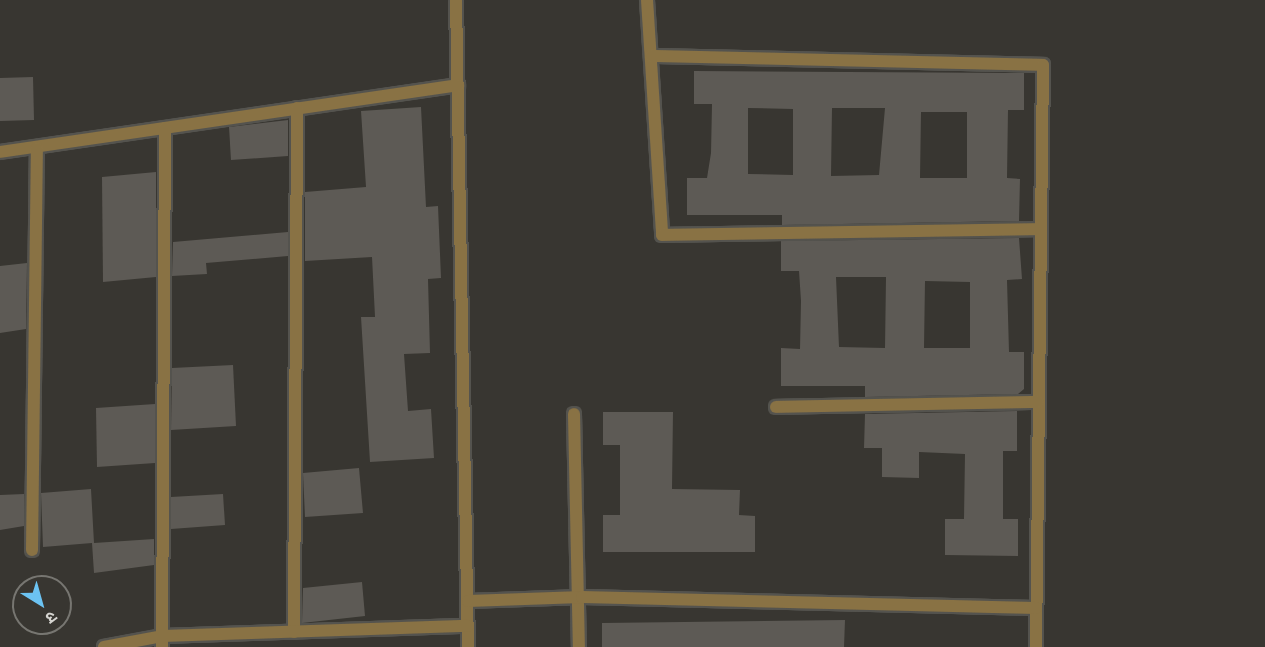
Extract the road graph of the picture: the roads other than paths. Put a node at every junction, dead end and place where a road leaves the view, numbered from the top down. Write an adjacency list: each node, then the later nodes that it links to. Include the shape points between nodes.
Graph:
1 (456, 0): 4 (street)
2 (647, 0): 3 (street)
3 (651, 56): 9 (street, via 1043,65); 9 (street, via 662,235)
4 (458, 85): 5 (street); 15 (street)
5 (297, 108): 6 (street); 18 (street)
6 (165, 128): 7 (street); 19 (street)
7 (37, 147): 8 (street); 13 (street)
8 (0, 152)
9 (1040, 229): 10 (street)
10 (1038, 402): 11 (street); 16 (street)
11 (776, 407)
12 (574, 414): 14 (street)
13 (32, 550)
14 (582, 597): 15 (street); 16 (street); 22 (street)
15 (468, 601): 17 (street)
16 (1036, 608): 23 (street)
17 (468, 626): 18 (street); 21 (street)
18 (294, 632): 19 (street)
19 (162, 642): 20 (street)
20 (104, 647)
21 (468, 647)
22 (579, 647)
23 (1036, 647)

